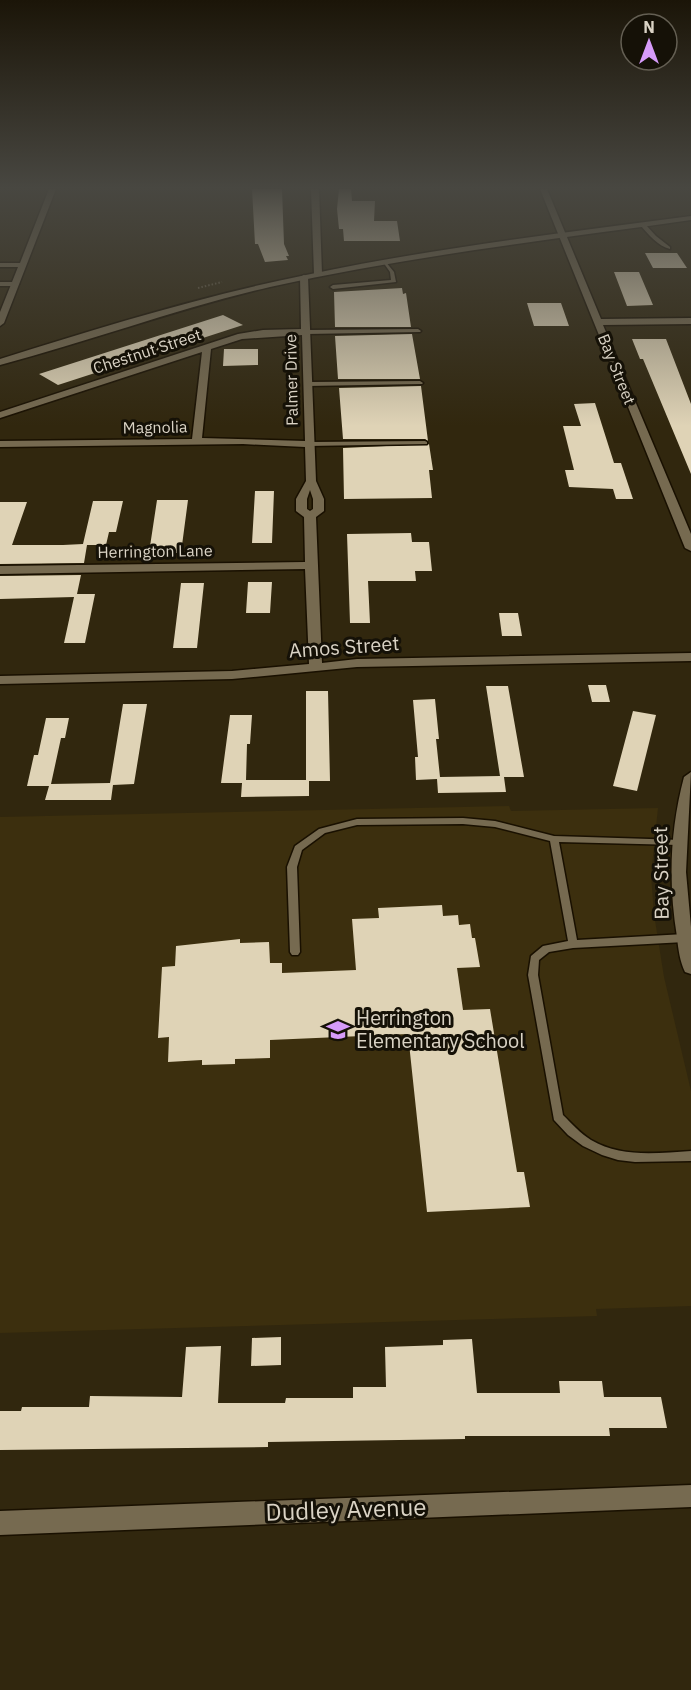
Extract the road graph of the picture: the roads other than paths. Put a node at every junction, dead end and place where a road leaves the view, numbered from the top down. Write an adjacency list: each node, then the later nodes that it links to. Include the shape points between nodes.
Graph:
1 (22, 268): 9 (street)
2 (318, 268): 6 (street)
3 (352, 268): 6 (street)
4 (389, 268): 10 (lane, via 394,282)
5 (575, 268): 12 (street, Bay Street)
6 (318, 274): 7 (street)
7 (304, 277): 15 (street, Palmer Drive); 17 (street, via 171,309)
8 (0, 284): 9 (lane)
9 (16, 284): 13 (street)
10 (333, 287)
11 (691, 321): 12 (street)
12 (597, 322): 27 (street, Bay Street)
13 (0, 323)
14 (418, 331): 15 (lane)
15 (307, 332): 16 (street, Chestnut Street, via 249,334); 19 (street, Palmer Drive)
16 (207, 347): 20 (street, Chestnut Street); 21 (street)
17 (0, 362)
18 (420, 382): 19 (lane)
19 (308, 384): 24 (street, Palmer Drive)
20 (0, 415)
21 (197, 441): 23 (street, Magnolia); 24 (street, Magnolia)
22 (425, 443): 24 (lane)
23 (0, 444)
24 (309, 444): 25 (street, Palmer Drive)
25 (310, 482): 26 (street, Palmer Drive, via 300,505); 26 (street, Palmer Drive, via 319,495 320,505)
26 (310, 516): 28 (street, Palmer Drive)
27 (691, 548)
28 (312, 565): 29 (street, Herrington Lane); 31 (street, Palmer Drive)
29 (0, 570)
30 (691, 657): 31 (street, Amos Street)
31 (316, 667): 32 (street, Amos Street, via 232,675)
32 (0, 680)
33 (691, 777): 35 (street, Bay Street)
34 (554, 838): 35 (lane); 37 (lane); 38 (lane, via 463,821 357,822 322,831 297,848 292,867)
35 (679, 842): 36 (street, Bay Street, via 679,894)
36 (688, 938): 37 (lane); 39 (street, Bay Street)
37 (573, 944): 40 (lane, via 546,949 534,959 532,975 558,1117 571,1133 594,1148 625,1157)
38 (295, 952)
39 (691, 966)
40 (691, 1156)
41 (691, 1496): 42 (street, Dudley Avenue)
42 (0, 1523)

